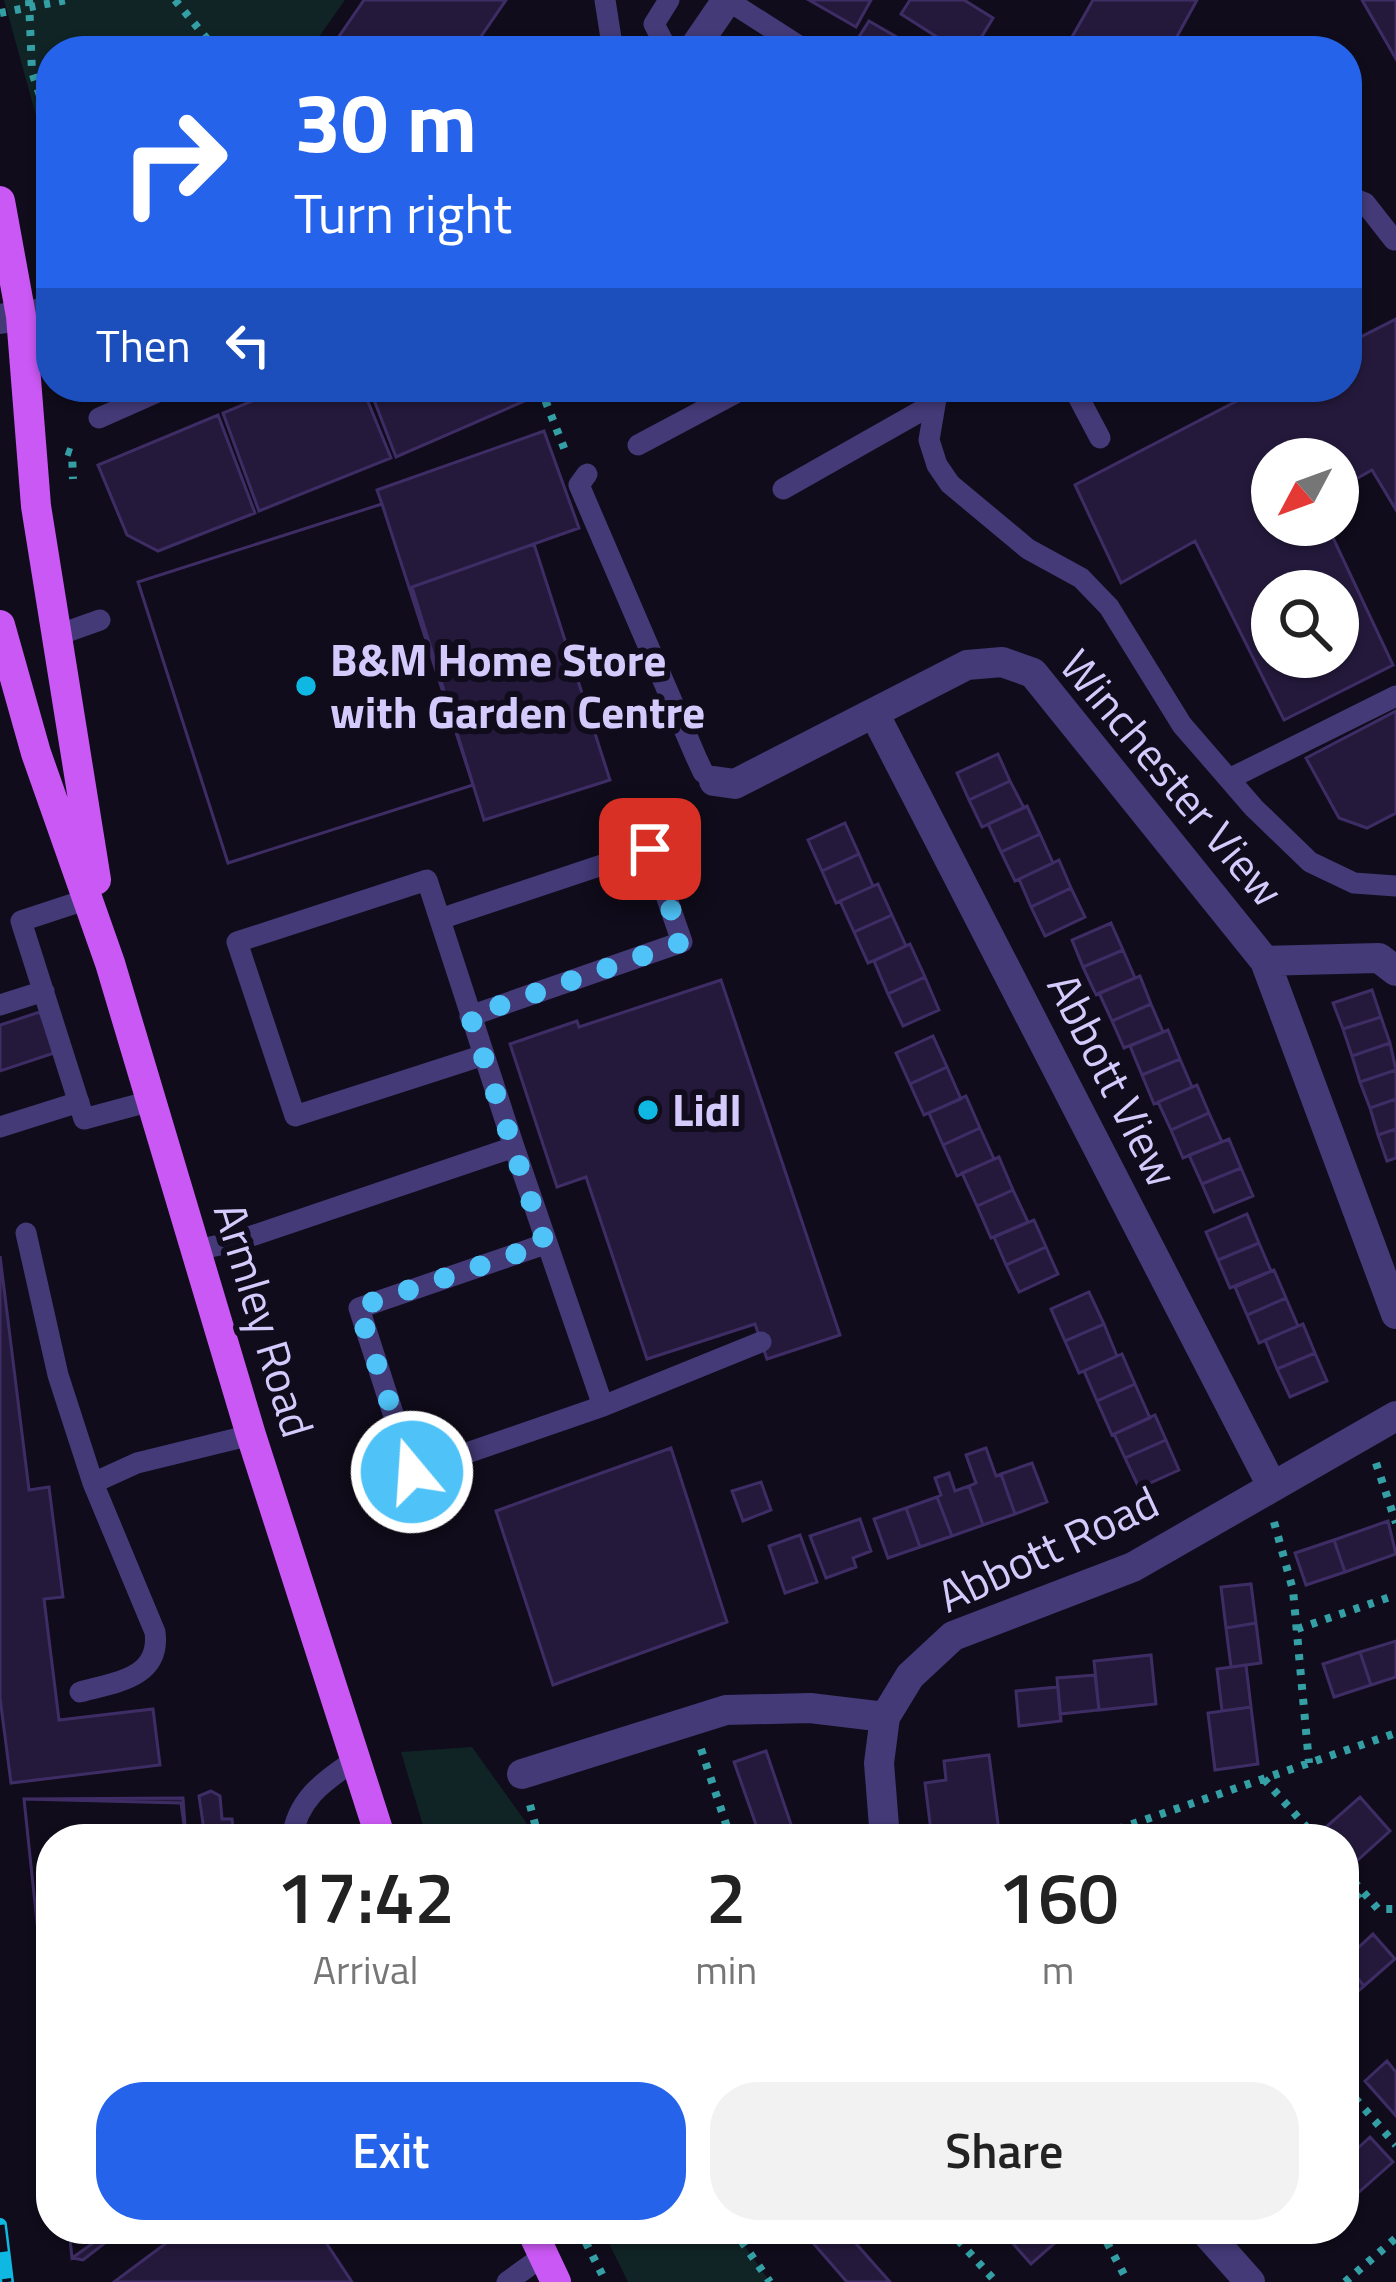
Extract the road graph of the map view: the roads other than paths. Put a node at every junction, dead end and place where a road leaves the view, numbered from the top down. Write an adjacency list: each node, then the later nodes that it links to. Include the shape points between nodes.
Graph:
1 (605, 0): 4 (lane)
2 (669, 0): 5 (lane, via 654,24)
3 (727, 0): 6 (street); 7 (lane)
4 (611, 36)
5 (660, 36)
6 (702, 36)
7 (784, 36)
8 (0, 201): 11 (main road)
9 (1362, 202): 10 (lane)
10 (1394, 240)
11 (24, 316): 24 (main road, via 36,506)
12 (135, 402): 17 (lane)
13 (719, 402): 19 (lane)
14 (925, 402): 21 (lane)
15 (935, 402): 27 (lane, via 929,440 950,484 1109,607 1182,725)
16 (1081, 402): 18 (lane)
17 (98, 418)
18 (1100, 438)
19 (638, 445)
20 (583, 479): 28 (lane, via 696,757)
21 (783, 490)
22 (100, 620): 24 (lane)
23 (0, 625): 30 (main road)
24 (55, 635): 33 (main road)
25 (1396, 696): 27 (lane)
26 (875, 715): 28 (street, via 735,784); 32 (street, Winchester View, via 968,665 1002,662 1034,673); 52 (street, Abbott View)
27 (1229, 779): 29 (lane, via 1310,862 1354,883)
28 (714, 781)
29 (1396, 886)
30 (88, 899): 33 (main road); 35 (lane, via 21,921)
31 (440, 920): 37 (lane); 37 (lane, via 650,849 682,942); 38 (lane, via 427,880 237,942 295,1116)
32 (1265, 961): 34 (street, via 1379,958); 46 (street, Winchester View)
33 (110, 963): 39 (main road, Armley Road)
34 (1396, 971)
35 (44, 991): 36 (lane); 40 (lane)
36 (0, 1005)
37 (470, 1016): 38 (lane)
38 (481, 1056): 42 (lane)
39 (151, 1101): 40 (lane, via 84,1119); 45 (main road, Armley Road)
40 (79, 1102): 41 (lane)
41 (0, 1127)
42 (514, 1147): 44 (lane); 45 (lane)
43 (26, 1233): 51 (lane)
44 (545, 1244): 48 (lane); 48 (lane, via 358,1307 412,1472)
45 (196, 1250): 50 (main road, Armley Road)
46 (1396, 1314)
47 (761, 1342): 48 (lane)
48 (603, 1406)
49 (1396, 1416): 52 (street, Abbott Road)
50 (251, 1435): 51 (lane, via 137,1463); 55 (main road, Armley Road)
51 (93, 1484): 53 (lane, via 158,1648 151,1666 132,1677)
52 (1272, 1486): 54 (street, Abbott Road, via 1133,1567 953,1636 910,1676)
53 (80, 1692)
54 (885, 1718): 56 (street, via 810,1708 726,1710); 59 (street)
55 (355, 1760): 57 (lane, via 318,1786); 58 (main road, Armley Road)
56 (522, 1774)
57 (294, 1824)
58 (376, 1824)
59 (884, 1824)
60 (1216, 2244): 63 (street)
61 (543, 2256): 62 (lane)
62 (507, 2282)
63 (1250, 2282)

